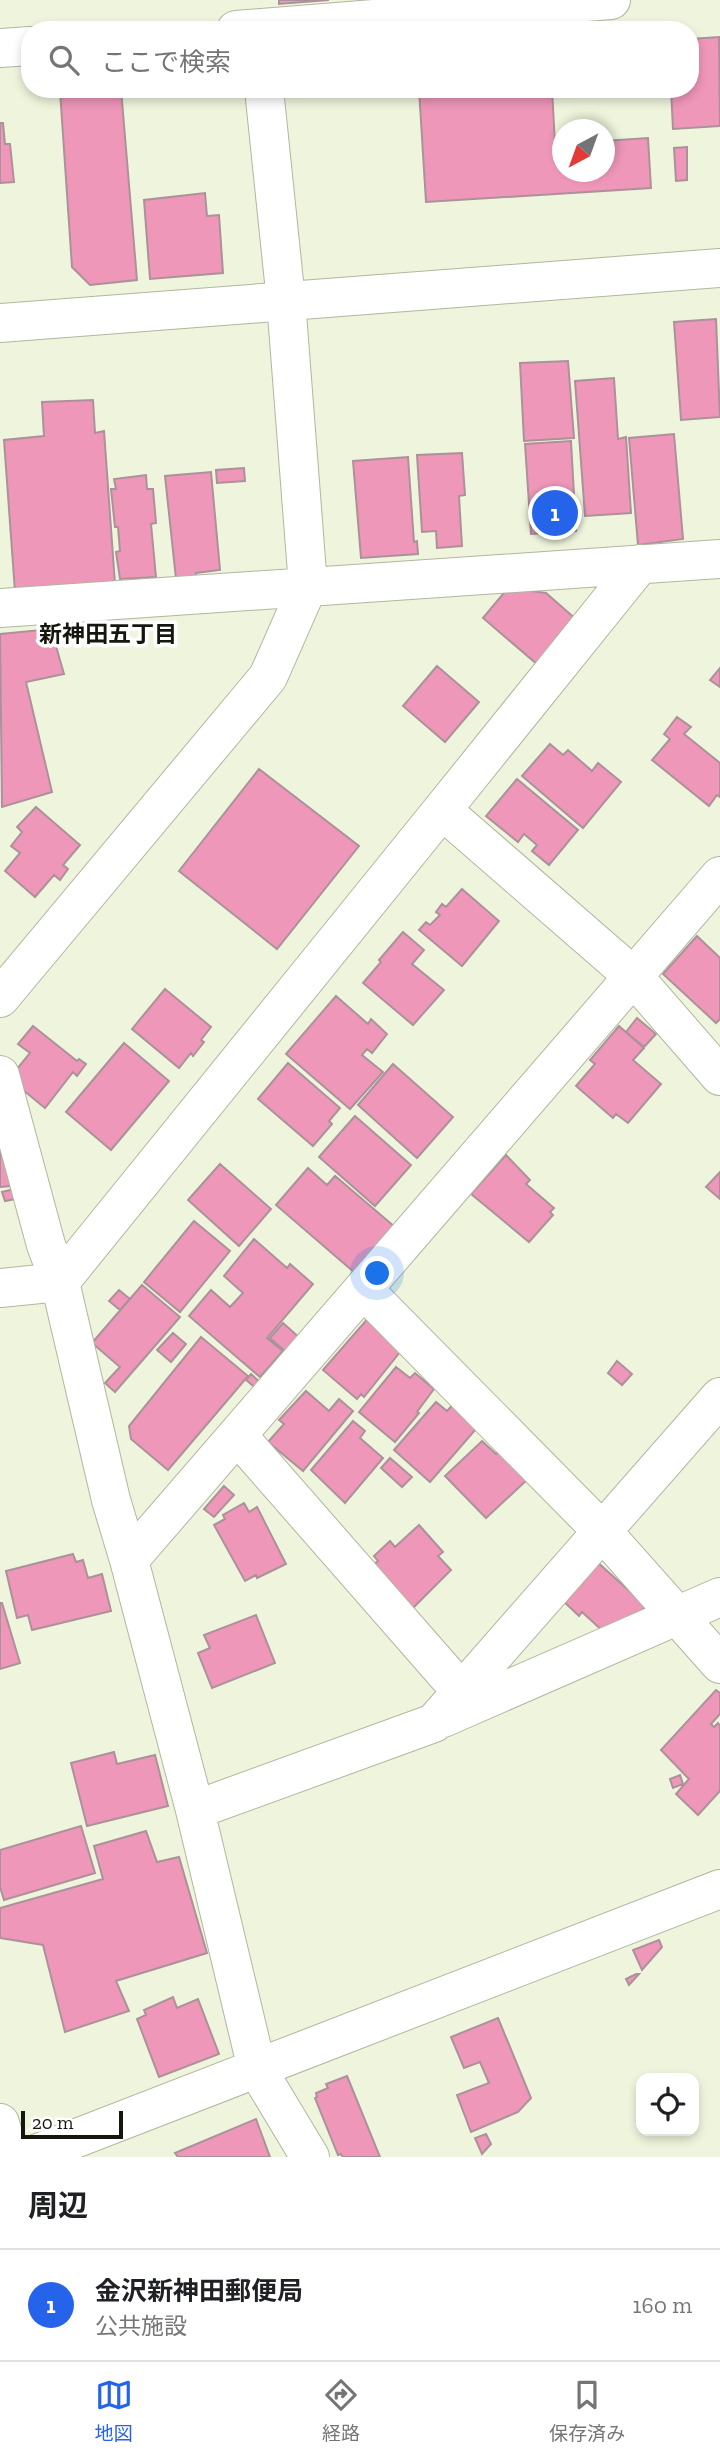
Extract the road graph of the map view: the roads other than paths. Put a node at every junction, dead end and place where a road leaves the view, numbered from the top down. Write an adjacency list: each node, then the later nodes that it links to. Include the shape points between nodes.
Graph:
1 (611, 0): 2 (street)
2 (268, 21)
3 (21, 47): 4 (street)
4 (0, 48)
5 (265, 98): 7 (street)
6 (720, 268): 7 (street)
7 (286, 301): 8 (street); 11 (street)
8 (0, 323)
9 (720, 559): 10 (street)
10 (640, 564): 11 (street); 13 (street)
11 (308, 586): 12 (street); 16 (street, via 268,677)
12 (0, 608)
13 (442, 810): 15 (street); 19 (street)
14 (720, 876): 15 (street)
15 (633, 976): 18 (street); 21 (street)
16 (0, 998)
17 (0, 1075): 19 (street)
18 (720, 1076)
19 (60, 1282): 20 (street); 25 (street)
20 (0, 1288)
21 (363, 1289): 23 (street); 24 (street)
22 (720, 1397): 24 (street)
23 (237, 1435): 25 (street); 29 (street)
24 (603, 1531): 27 (street); 29 (street)
25 (129, 1560): 31 (street)
26 (720, 1597): 27 (street)
27 (677, 1616): 28 (street); 30 (street)
28 (720, 1664)
29 (461, 1691): 30 (street)
30 (434, 1723): 31 (street)
31 (195, 1810): 33 (street)
32 (720, 1889): 33 (street)
33 (257, 2069): 36 (street); 37 (street)
34 (0, 2123): 35 (street)
35 (10, 2157)
36 (28, 2157)
37 (310, 2157)

